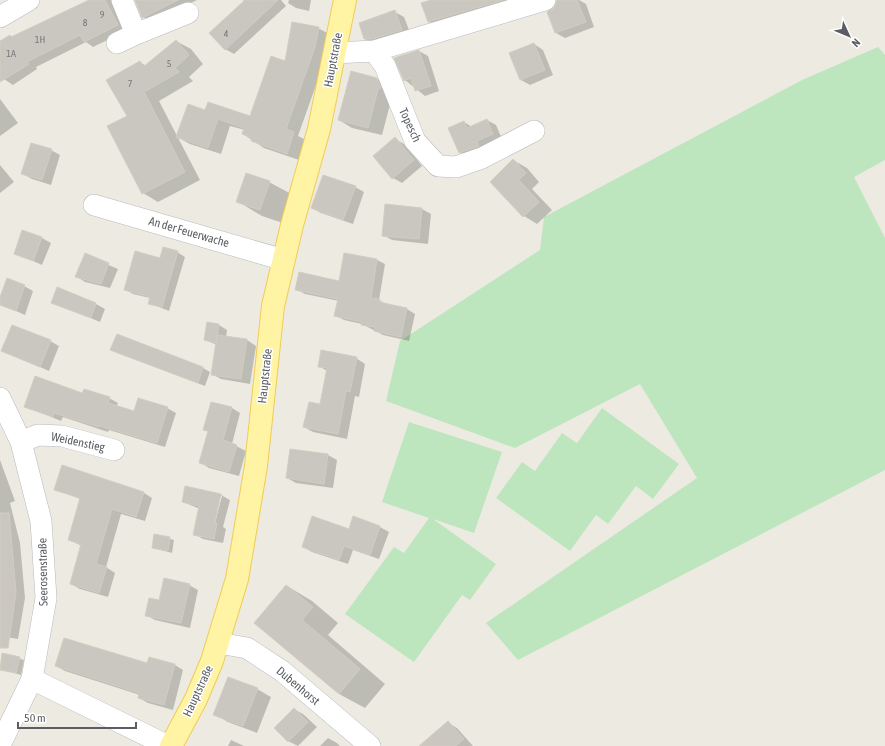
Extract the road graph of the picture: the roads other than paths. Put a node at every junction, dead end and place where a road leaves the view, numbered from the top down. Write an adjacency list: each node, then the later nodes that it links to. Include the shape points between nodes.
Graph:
1 (29, 0): 6 (street)
2 (122, 0): 7 (street)
3 (345, 0): 10 (main road, Hauptstraße)
4 (545, 0): 9 (street)
5 (188, 13): 7 (street)
6 (0, 16)
7 (136, 34): 8 (street)
8 (117, 43)
9 (374, 51): 10 (street); 11 (street, Topesch, via 385,66 415,141 438,166 456,167 482,158)
10 (335, 53): 13 (main road, Hauptstraße, via 319,129)
11 (534, 132)
12 (94, 205): 13 (street, An der Feuerwache)
13 (284, 260): 17 (main road, Hauptstraße, via 273,306 256,466 242,551)
14 (0, 398): 15 (street, Seerosenstraße)
15 (21, 442): 16 (street, Weidenstieg, via 38,435 62,436); 18 (street, Seerosenstraße, via 41,521 46,598)
16 (114, 450)
17 (218, 643): 20 (main road, Hauptstraße, via 196,699); 21 (street, Dubenhorst, via 246,648 282,671)
18 (32, 679): 19 (street, Seerosenstraße); 20 (street)
19 (0, 745)
20 (169, 746)
21 (370, 746)

